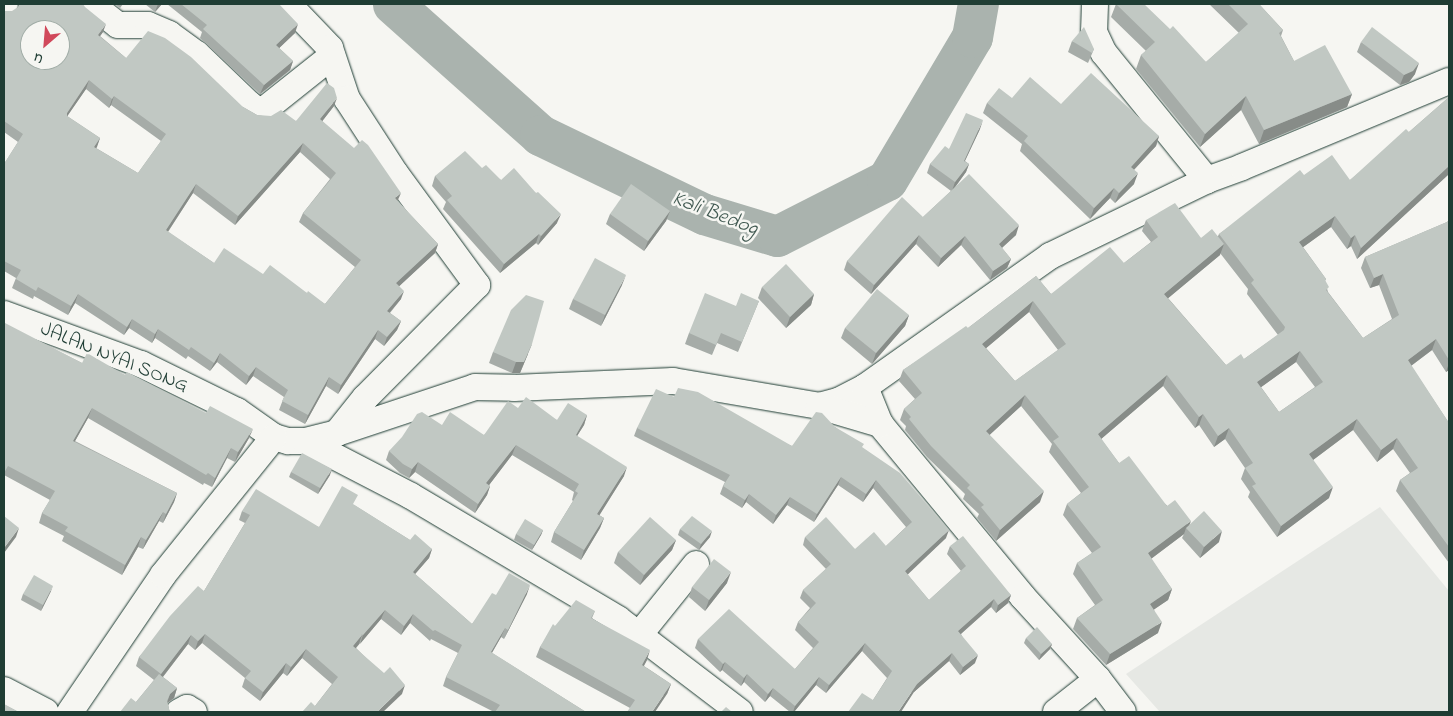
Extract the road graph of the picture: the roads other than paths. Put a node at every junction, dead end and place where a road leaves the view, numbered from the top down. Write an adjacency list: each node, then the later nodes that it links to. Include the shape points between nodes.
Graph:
1 (91, 4): 4 (street, via 118,25 148,25 169,34 197,54 249,104 264,110)
2 (288, 4): 4 (street, via 325,41)
3 (1095, 4): 6 (street, via 1094,32 1104,53)
4 (332, 56): 11 (street, via 347,99 395,174 477,285 364,398)
5 (1449, 81): 6 (street)
6 (1207, 180): 8 (street, via 1050,256)
7 (4, 314): 12 (street, JALAN NYAI SONG, via 141,364 237,411)
8 (865, 388): 9 (street); 10 (street)
9 (819, 406): 10 (street); 11 (street, via 673,380 475,387)
10 (880, 424): 16 (street, via 1023,597)
11 (337, 433): 13 (street)
12 (274, 437): 13 (street); 19 (street, via 163,575)
13 (304, 441): 15 (street, via 411,496 567,587)
14 (696, 564): 15 (street)
15 (639, 635): 22 (street)
16 (1098, 679): 23 (street); 24 (street)
17 (4, 690): 18 (street)
18 (46, 712)
19 (70, 712)
20 (179, 712): 21 (street, via 187,708)
21 (194, 712)
22 (740, 712)
23 (1056, 712)
24 (1123, 712)

